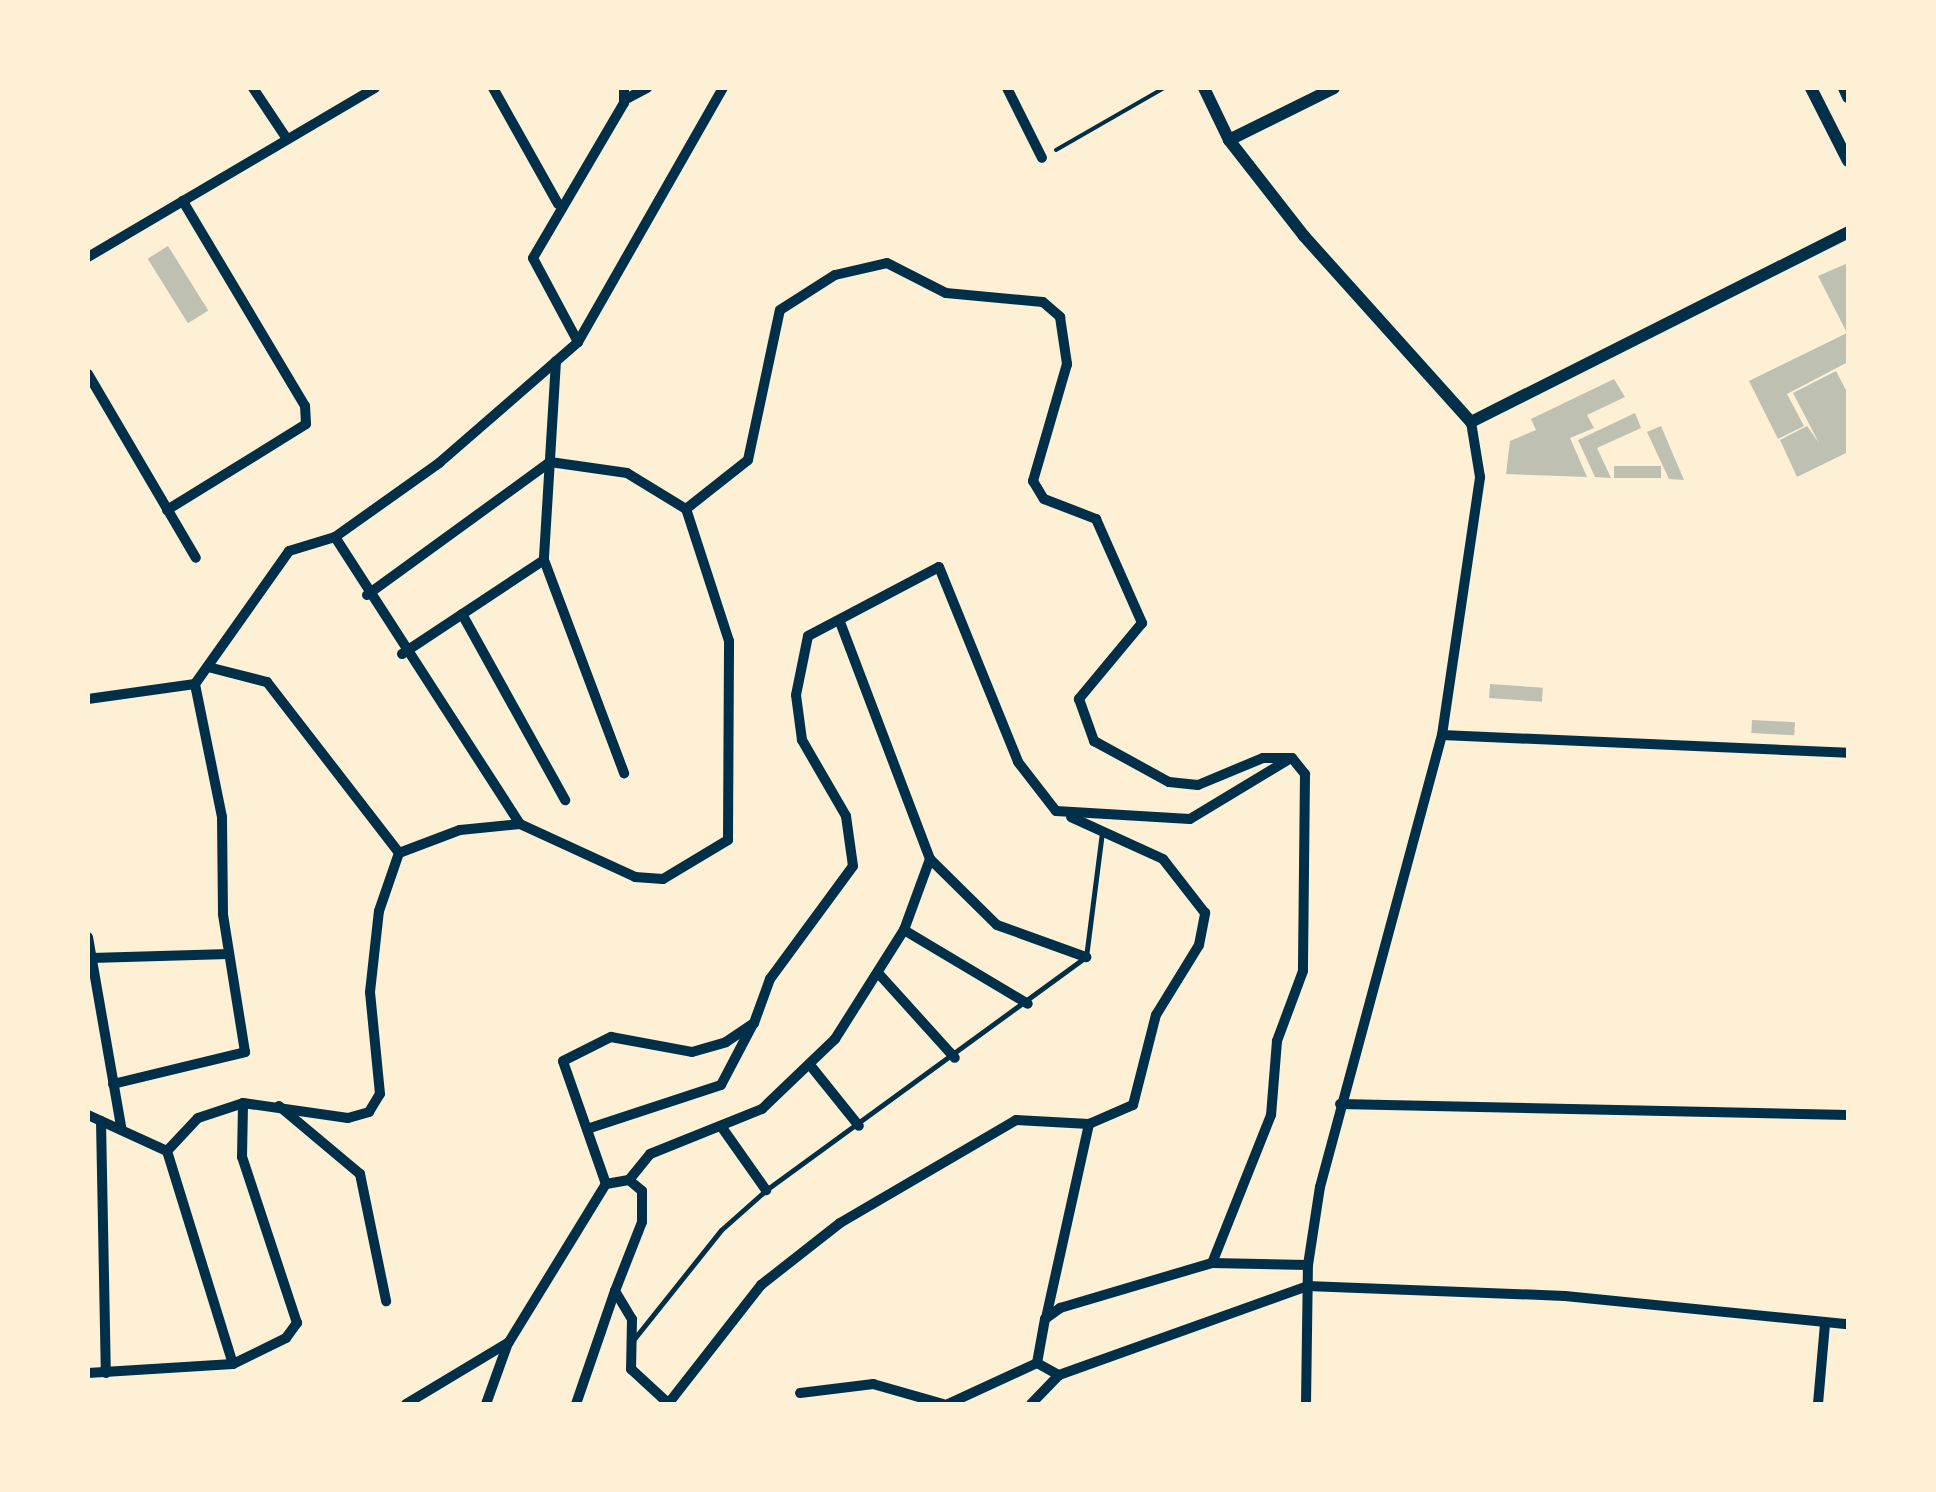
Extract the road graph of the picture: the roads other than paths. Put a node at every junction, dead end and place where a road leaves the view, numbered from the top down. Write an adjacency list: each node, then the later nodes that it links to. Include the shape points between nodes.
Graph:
1 (253, 88): 13 (street)
2 (375, 88): 13 (street)
3 (494, 88): 18 (street)
4 (647, 88): 11 (street)
5 (723, 88): 21 (street)
6 (1008, 88): 15 (street)
7 (1204, 88): 14 (street)
8 (1334, 88): 14 (street)
9 (1811, 88): 16 (street)
10 (1844, 88): 12 (street)
11 (625, 93): 18 (street)
12 (1848, 97)
13 (286, 140): 17 (street)
14 (1230, 140): 24 (street)
15 (1042, 158)
16 (1848, 161)
17 (183, 201): 20 (street); 27 (street, via 305,406 306,424)
18 (558, 204): 21 (street, via 532,262)
19 (1848, 232): 24 (street)
20 (88, 256)
21 (578, 342): 22 (street)
22 (556, 361): 25 (street); 28 (street)
23 (88, 374): 27 (street)
24 (1471, 422): 38 (street, via 1480,477)
25 (550, 462): 26 (street, via 627,474); 30 (street); 31 (street)
26 (686, 509): 40 (street, via 748,460 780,310 835,275 887,263 946,292 1043,302 1060,317 1067,364 1032,481 1044,500 1096,519 1142,623 1079,699 1081,718 1102,748 1169,782 1198,786 1264,758); 44 (street, via 729,641 728,840 688,869 635,877)
27 (167, 510): 29 (street)
28 (335, 537): 31 (street); 35 (street, via 289,551 270,570)
29 (196, 558)
30 (544, 560): 32 (street); 41 (street)
31 (367, 595): 34 (street)
32 (462, 614): 34 (street); 42 (street)
33 (840, 622): 43 (street, via 939,567 1018,762); 47 (street); 55 (street, via 801,645 796,695 802,740 856,846 853,866 770,978)
34 (402, 654): 44 (street)
35 (208, 667): 36 (street); 46 (street, via 267,682)
36 (195, 684): 37 (street); 50 (street, via 222,817)
37 (88, 699)
38 (1442, 735): 39 (street); 60 (street)
39 (1848, 753)
40 (1292, 758): 43 (street, via 1190,818); 74 (street, via 1304,774 1303,970 1278,1041 1272,1115)
41 (624, 773)
42 (564, 800)
43 (1056, 811): 45 (street)
44 (520, 824): 46 (street, via 460,830)
45 (1102, 830): 51 (lane); 65 (street, via 1163,859 1194,892 1207,927 1156,1015 1134,1105)
46 (399, 853): 61 (street, via 379,911 370,992 380,1094 369,1112 348,1118)
47 (930, 859): 48 (street); 51 (street, via 997,925)
48 (904, 930): 53 (street); 54 (street)
49 (88, 937): 52 (street)
50 (230, 954): 52 (street); 58 (street, via 244,1052)
51 (1086, 957): 54 (lane)
52 (91, 958): 58 (street)
53 (879, 974): 56 (street); 57 (street)
54 (1028, 1004): 56 (lane)
55 (754, 1023): 68 (street, via 721,1086); 68 (street, via 692,1052 594,1040 563,1060)
56 (955, 1058): 67 (lane)
57 (810, 1065): 67 (street); 69 (street, via 762,1110)
58 (113, 1084): 66 (street)
59 (243, 1103): 61 (street); 70 (street, via 198,1118); 85 (street, via 242,1158 297,1322)
60 (1340, 1104): 63 (street); 75 (street)
61 (278, 1106): 78 (street, via 360,1174)
62 (88, 1115): 64 (street)
63 (1848, 1115)
64 (101, 1121): 66 (street); 87 (street)
65 (1089, 1124): 79 (street); 93 (street, via 1016,1120 840,1222 761,1285)
66 (121, 1126): 70 (street)
67 (859, 1126): 73 (lane)
68 (587, 1129): 72 (street)
69 (723, 1129): 71 (street, via 650,1154); 73 (street)
70 (167, 1151): 85 (street)
71 (629, 1180): 72 (street); 77 (street, via 642,1191 642,1222)
72 (606, 1184): 82 (street)
73 (766, 1190): 83 (lane, via 721,1230)
74 (1212, 1263): 75 (street); 79 (street)
75 (1308, 1265): 76 (street)
76 (1307, 1286): 80 (street, via 1565,1296); 88 (street); 96 (street)
77 (616, 1291): 83 (street, via 628,1303); 92 (street)
78 (386, 1300)
79 (1045, 1319): 84 (street)
80 (1825, 1324): 81 (street); 97 (street)
81 (1848, 1324)
82 (509, 1342): 90 (street); 91 (street)
83 (630, 1345): 93 (street, via 632,1369)
84 (1036, 1363): 88 (street); 94 (street)
85 (233, 1364): 87 (street)
86 (88, 1373): 87 (street)
87 (106, 1373)
88 (1059, 1375): 95 (street)
89 (800, 1393): 94 (street, via 873,1384)
90 (406, 1404)
91 (486, 1404)
92 (576, 1404)
93 (668, 1404)
94 (946, 1404)
95 (1031, 1404)
96 (1306, 1404)
97 (1818, 1404)

